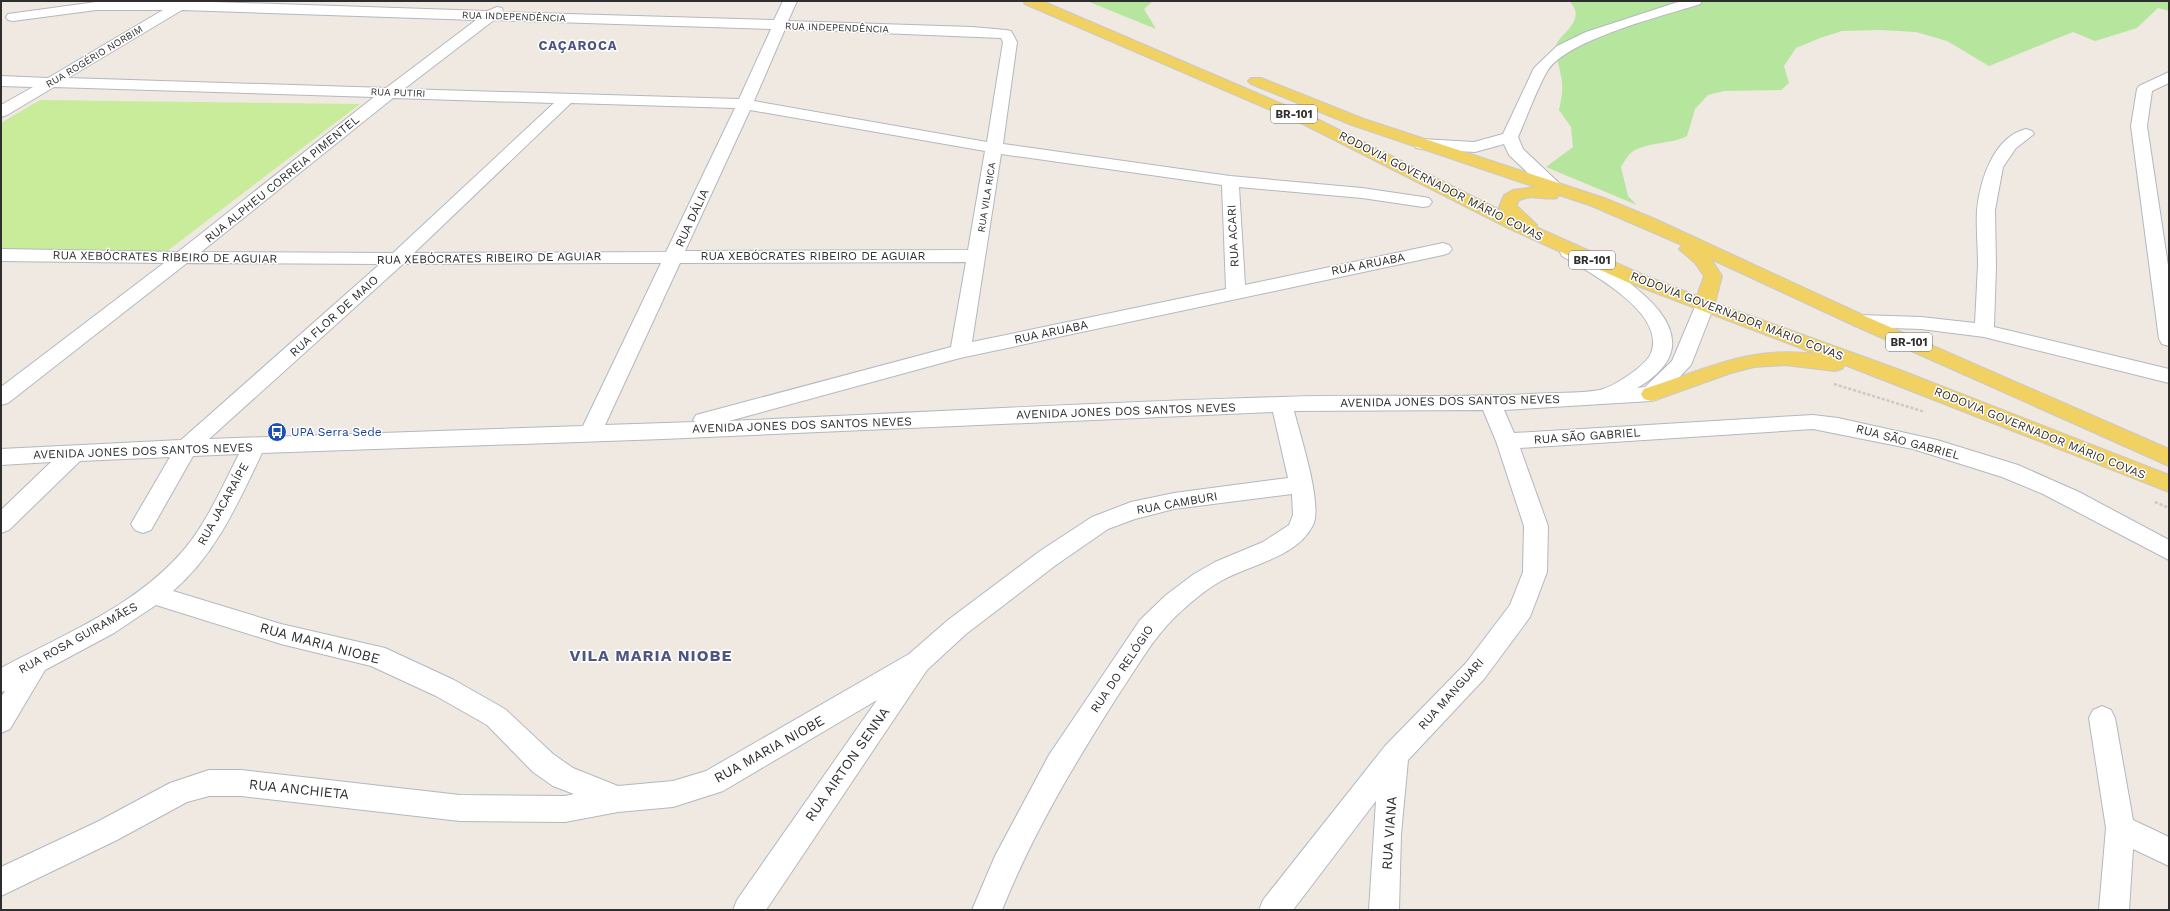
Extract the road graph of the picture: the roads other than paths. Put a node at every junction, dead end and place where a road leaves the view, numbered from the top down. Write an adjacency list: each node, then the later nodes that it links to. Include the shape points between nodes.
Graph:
1 (428, 1): 8 (street)
2 (510, 1): 9 (street, RUA ALPHEU CORREIA PIMENTEL)
3 (790, 1): 11 (street, RUA DÁLIA)
4 (1030, 1): 31 (main road, RODOVIA GOVERNADOR MÁRIO COVAS / BR-101, via 1311,122)
5 (1063, 1): 13 (main road)
6 (1695, 1): 23 (street, via 1591,35 1562,49 1542,68)
7 (183, 4): 8 (street, RUA INDEPENDÊNCIA); 10 (street, RUA INDEPENDÊNCIA, via 110,5); 17 (street, RUA ROGÉRIO NORBIM)
8 (416, 12): 9 (street, RUA INDEPENDÊNCIA)
9 (492, 15): 11 (street, RUA INDEPENDÊNCIA); 18 (street, RUA ALPHEU CORREIA PIMENTEL)
10 (13, 17)
11 (778, 25): 12 (street, RUA INDEPENDÊNCIA, via 991,32 1006,34); 20 (street, RUA DÁLIA)
12 (1010, 42): 25 (street, RUA VILA RICA)
13 (1229, 70)
14 (1243, 76): 24 (main road, RODOVIA GOVERNADOR MÁRIO COVAS / BR-101, via 1358,122)
15 (2169, 77): 42 (street, via 2145,89 2139,126)
16 (1, 81): 17 (street, RUA PUTIRI)
17 (51, 82): 18 (street, RUA PUTIRI); 21 (street, RUA ROGÉRIO NORBIM)
18 (391, 92): 19 (street, RUA PUTIRI); 36 (street, RUA ALPHEU CORREIA PIMENTEL)
19 (567, 99): 20 (street, RUA PUTIRI); 37 (street, RUA FLOR DE MAIO)
20 (746, 104): 25 (street, RUA PUTIRI); 34 (street, RUA DÁLIA)
21 (1, 112)
22 (2026, 134): 41 (street, via 2010,145 1995,167 1986,210)
23 (1510, 137): 24 (street, via 1475,147); 27 (street, via 1515,151)
24 (1422, 144): 27 (main road, RODOVIA GOVERNADOR MÁRIO COVAS / BR-101)
25 (994, 148): 26 (street, RUA PUTIRI); 35 (street, RUA VILA RICA)
26 (1230, 181): 28 (street, RUA PUTIRI, via 1362,193); 38 (street, RUA ACARI)
27 (1553, 187): 29 (main road, RODOVIA GOVERNADOR MÁRIO COVAS / BR-101)
28 (1422, 202)
29 (1598, 202): 30 (main road, RODOVIA GOVERNADOR MÁRIO COVAS / BR-101); 31 (main road, via 1530,192 1518,193 1510,199 1508,207 1511,212)
30 (1649, 223): 39 (main road, via 1693,253 1712,272); 40 (main road, RODOVIA GOVERNADOR MÁRIO COVAS / BR-101)
31 (1551, 241): 39 (main road, RODOVIA GOVERNADOR MÁRIO COVAS / BR-101); 47 (street, AVENIDA JONES DOS SANTOS NEVES, via 1633,292 1649,308 1659,324 1663,348 1659,360 1636,382)
32 (1443, 249): 38 (street, RUA ARUABA)
33 (1, 255): 36 (street, RUA XEBÓCRATES RIBEIRO DE AGUIAR)
34 (675, 256): 35 (street, RUA XEBÓCRATES RIBEIRO DE AGUIAR); 37 (street, RUA XEBÓCRATES RIBEIRO DE AGUIAR); 52 (street, RUA DÁLIA)
35 (977, 256): 43 (street, RUA VILA RICA)
36 (181, 259): 37 (street, RUA XEBÓCRATES RIBEIRO DE AGUIAR); 48 (street, RUA ALPHEU CORREIA PIMENTEL)
37 (397, 259): 55 (street, RUA FLOR DE MAIO)
38 (1236, 291): 43 (street, RUA ARUABA)
39 (1704, 306): 44 (main road, RODOVIA GOVERNADOR MÁRIO COVAS / BR-101); 46 (street, via 1681,365)
40 (1860, 321): 41 (street, via 1922,323); 58 (main road, RODOVIA GOVERNADOR MÁRIO COVAS / BR-101)
41 (1984, 331): 45 (street)
42 (2169, 338)
43 (960, 352): 51 (street, RUA ARUABA)
44 (1893, 375): 46 (main road, via 1801,358 1767,359 1742,364); 59 (main road, RODOVIA GOVERNADOR MÁRIO COVAS / BR-101)
45 (2169, 376)
46 (1651, 394): 47 (street, AVENIDA JONES DOS SANTOS NEVES)
47 (1603, 397): 49 (street, AVENIDA JONES DOS SANTOS NEVES)
48 (1, 398)
49 (1491, 403): 50 (street, AVENIDA JONES DOS SANTOS NEVES); 53 (street, RUA MANGUARI)
50 (1282, 404): 51 (street, AVENIDA JONES DOS SANTOS NEVES); 60 (street)
51 (663, 430): 52 (street, AVENIDA JONES DOS SANTOS NEVES)
52 (591, 432): 54 (street, AVENIDA JONES DOS SANTOS NEVES)
53 (1507, 441): 64 (street, RUA SÃO GABRIEL, via 1813,422 1856,428 1908,440 2010,471 2064,495); 72 (street, RUA MANGUARI, via 1536,526 1535,572 1521,610 1475,671)
54 (254, 446): 55 (street, AVENIDA JONES DOS SANTOS NEVES); 65 (street, RUA JACARAÍPE, via 211,529 195,554)
55 (186, 448): 56 (street, AVENIDA JONES DOS SANTOS NEVES); 63 (street, RUA FLOR DE MAIO)
56 (74, 453): 57 (street, AVENIDA JONES DOS SANTOS NEVES); 61 (street)
57 (1, 457)
58 (2169, 458)
59 (2169, 484)
60 (1301, 485): 66 (street, RUA CAMBURI, via 1174,501 1131,511 1100,523 1048,558); 78 (street, RUA DO RELÓGIO, via 1306,515 1298,531 1272,547 1201,581 1149,626 1059,764 1005,866)
61 (10, 508): 62 (street)
62 (1, 524)
63 (143, 524)
64 (2169, 551)
65 (155, 595): 67 (street, RUA ROSA GUIRAMÃES, via 130,612); 73 (street, RUA MARIA NIOBE, via 281,634 376,656 445,688 496,717 542,763 563,777)
66 (957, 627): 68 (street, RUA AIRTON SENNA)
67 (37, 661): 69 (street, RUA ROSA GUIRAMÃES); 71 (street)
68 (918, 662): 73 (street, RUA MARIA NIOBE, via 713,782 673,794); 77 (street, RUA AIRTON SENNA)
69 (1, 681)
70 (2102, 718): 74 (street)
71 (1, 721)
72 (1395, 755): 79 (street, RUA MANGUARI); 80 (street, RUA VIANA, via 1387,834)
73 (618, 799): 76 (street, RUA ANCHIETA, via 565,809 460,808 242,783 209,783 180,792 107,831)
74 (2120, 828): 75 (street); 81 (street)
75 (2169, 852)
76 (1, 882)
77 (748, 910)
78 (987, 910)
79 (1274, 910)
80 (1384, 910)
81 (2114, 910)

